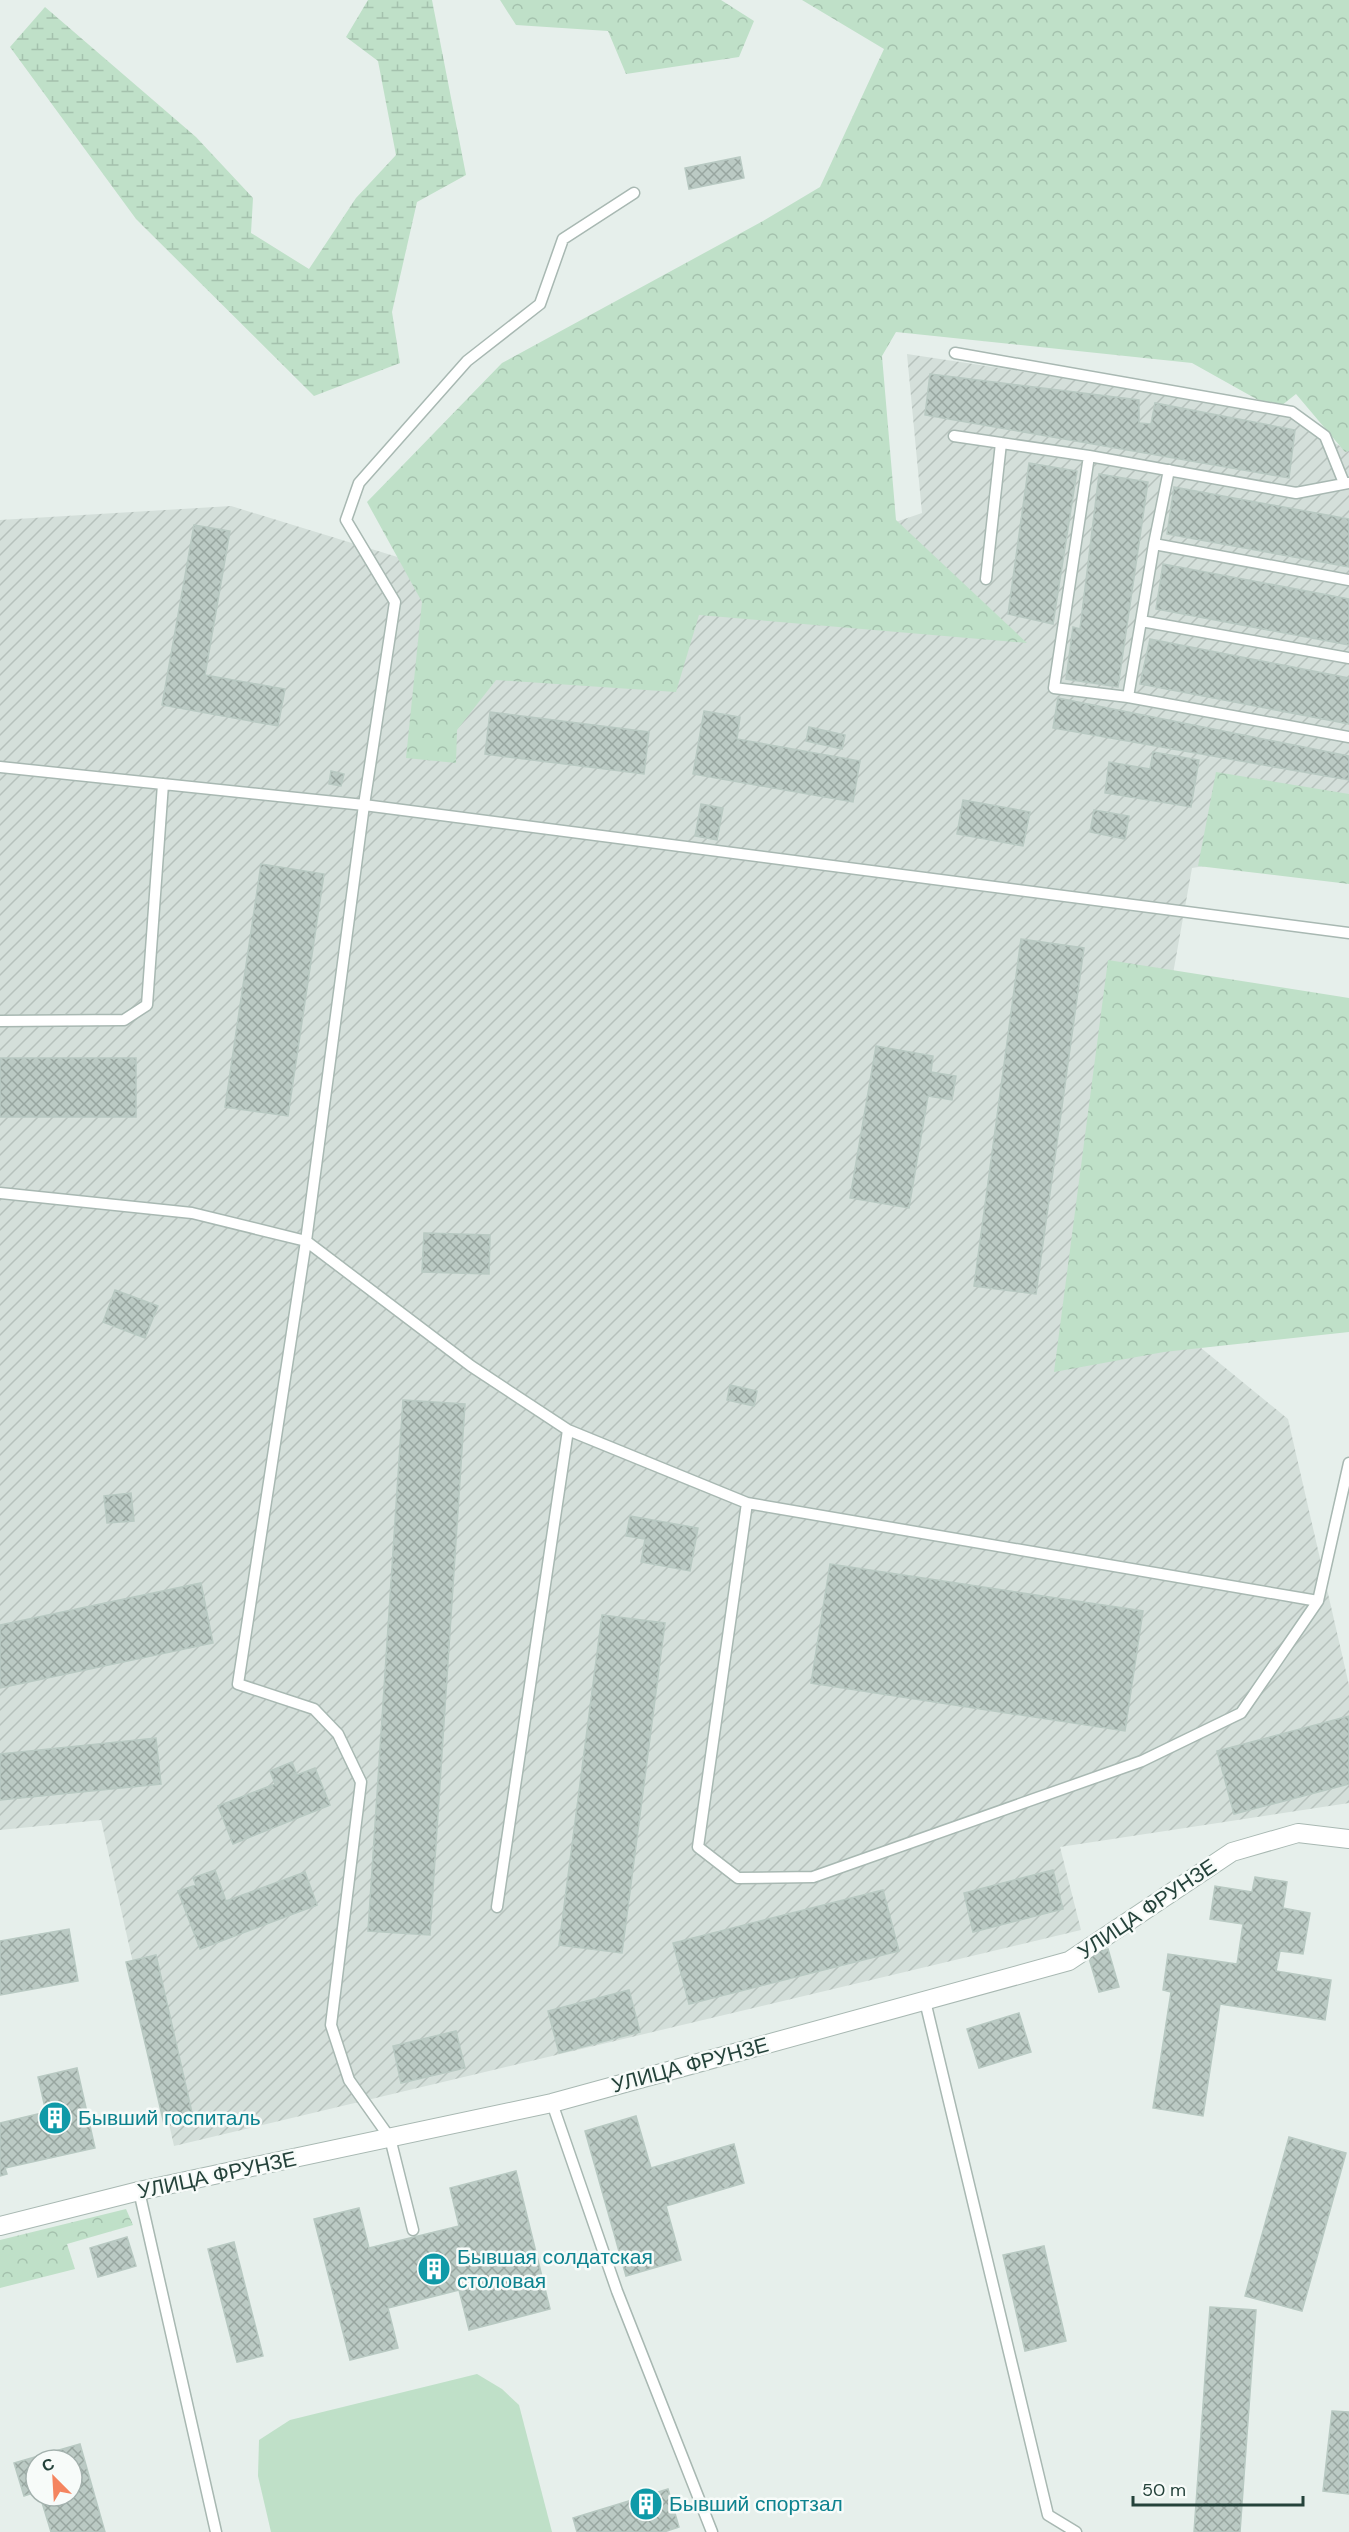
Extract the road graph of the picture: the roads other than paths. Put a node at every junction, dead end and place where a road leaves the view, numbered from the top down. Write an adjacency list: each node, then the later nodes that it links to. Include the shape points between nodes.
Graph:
1 (634, 193): 17 (lane, via 563,239 540,304 467,361 359,483 346,520 395,602)
2 (955, 353): 7 (lane, via 1292,412 1325,436)
3 (954, 436): 4 (lane)
4 (1001, 443): 5 (lane); 9 (lane)
5 (1089, 456): 6 (lane); 13 (lane, via 1054,688)
6 (1169, 470): 7 (lane, via 1296,493); 8 (lane)
7 (1346, 483)
8 (1154, 544): 10 (lane); 11 (lane)
9 (986, 579)
10 (1349, 580)
11 (1141, 621): 12 (lane); 13 (lane)
12 (1349, 658)
13 (1128, 697): 14 (lane)
14 (1349, 737)
15 (0, 767): 16 (lane)
16 (163, 784): 17 (lane); 19 (lane, via 147,1005 124,1020)
17 (364, 805): 18 (lane); 21 (lane)
18 (1349, 933)
19 (0, 1021)
20 (0, 1193): 21 (lane, via 192,1213)
21 (306, 1241): 22 (lane, via 471,1366); 30 (lane, via 238,1684 314,1709 338,1734 361,1782 331,2025 349,2079)
22 (568, 1430): 24 (lane); 27 (lane)
23 (1349, 1463): 25 (lane)
24 (747, 1503): 25 (lane); 25 (lane, via 698,1847 738,1878 813,1877 1142,1761 1241,1713)
25 (1318, 1601)
26 (1349, 1839): 28 (street, УЛИЦА ФРУНЗЕ, via 1298,1833 1232,1852 1069,1961)
27 (497, 1907)
28 (925, 2001): 29 (street, УЛИЦА ФРУНЗЕ); 36 (lane, via 1048,2515)
29 (552, 2103): 30 (street, УЛИЦА ФРУНЗЕ); 35 (lane, via 617,2291)
30 (390, 2138): 31 (street, УЛИЦА ФРУНЗЕ); 33 (lane)
31 (140, 2191): 32 (street, УЛИЦА ФРУНЗЕ); 34 (lane)
32 (0, 2226)
33 (413, 2230)
34 (216, 2532)
35 (712, 2532)
36 (1076, 2532)

